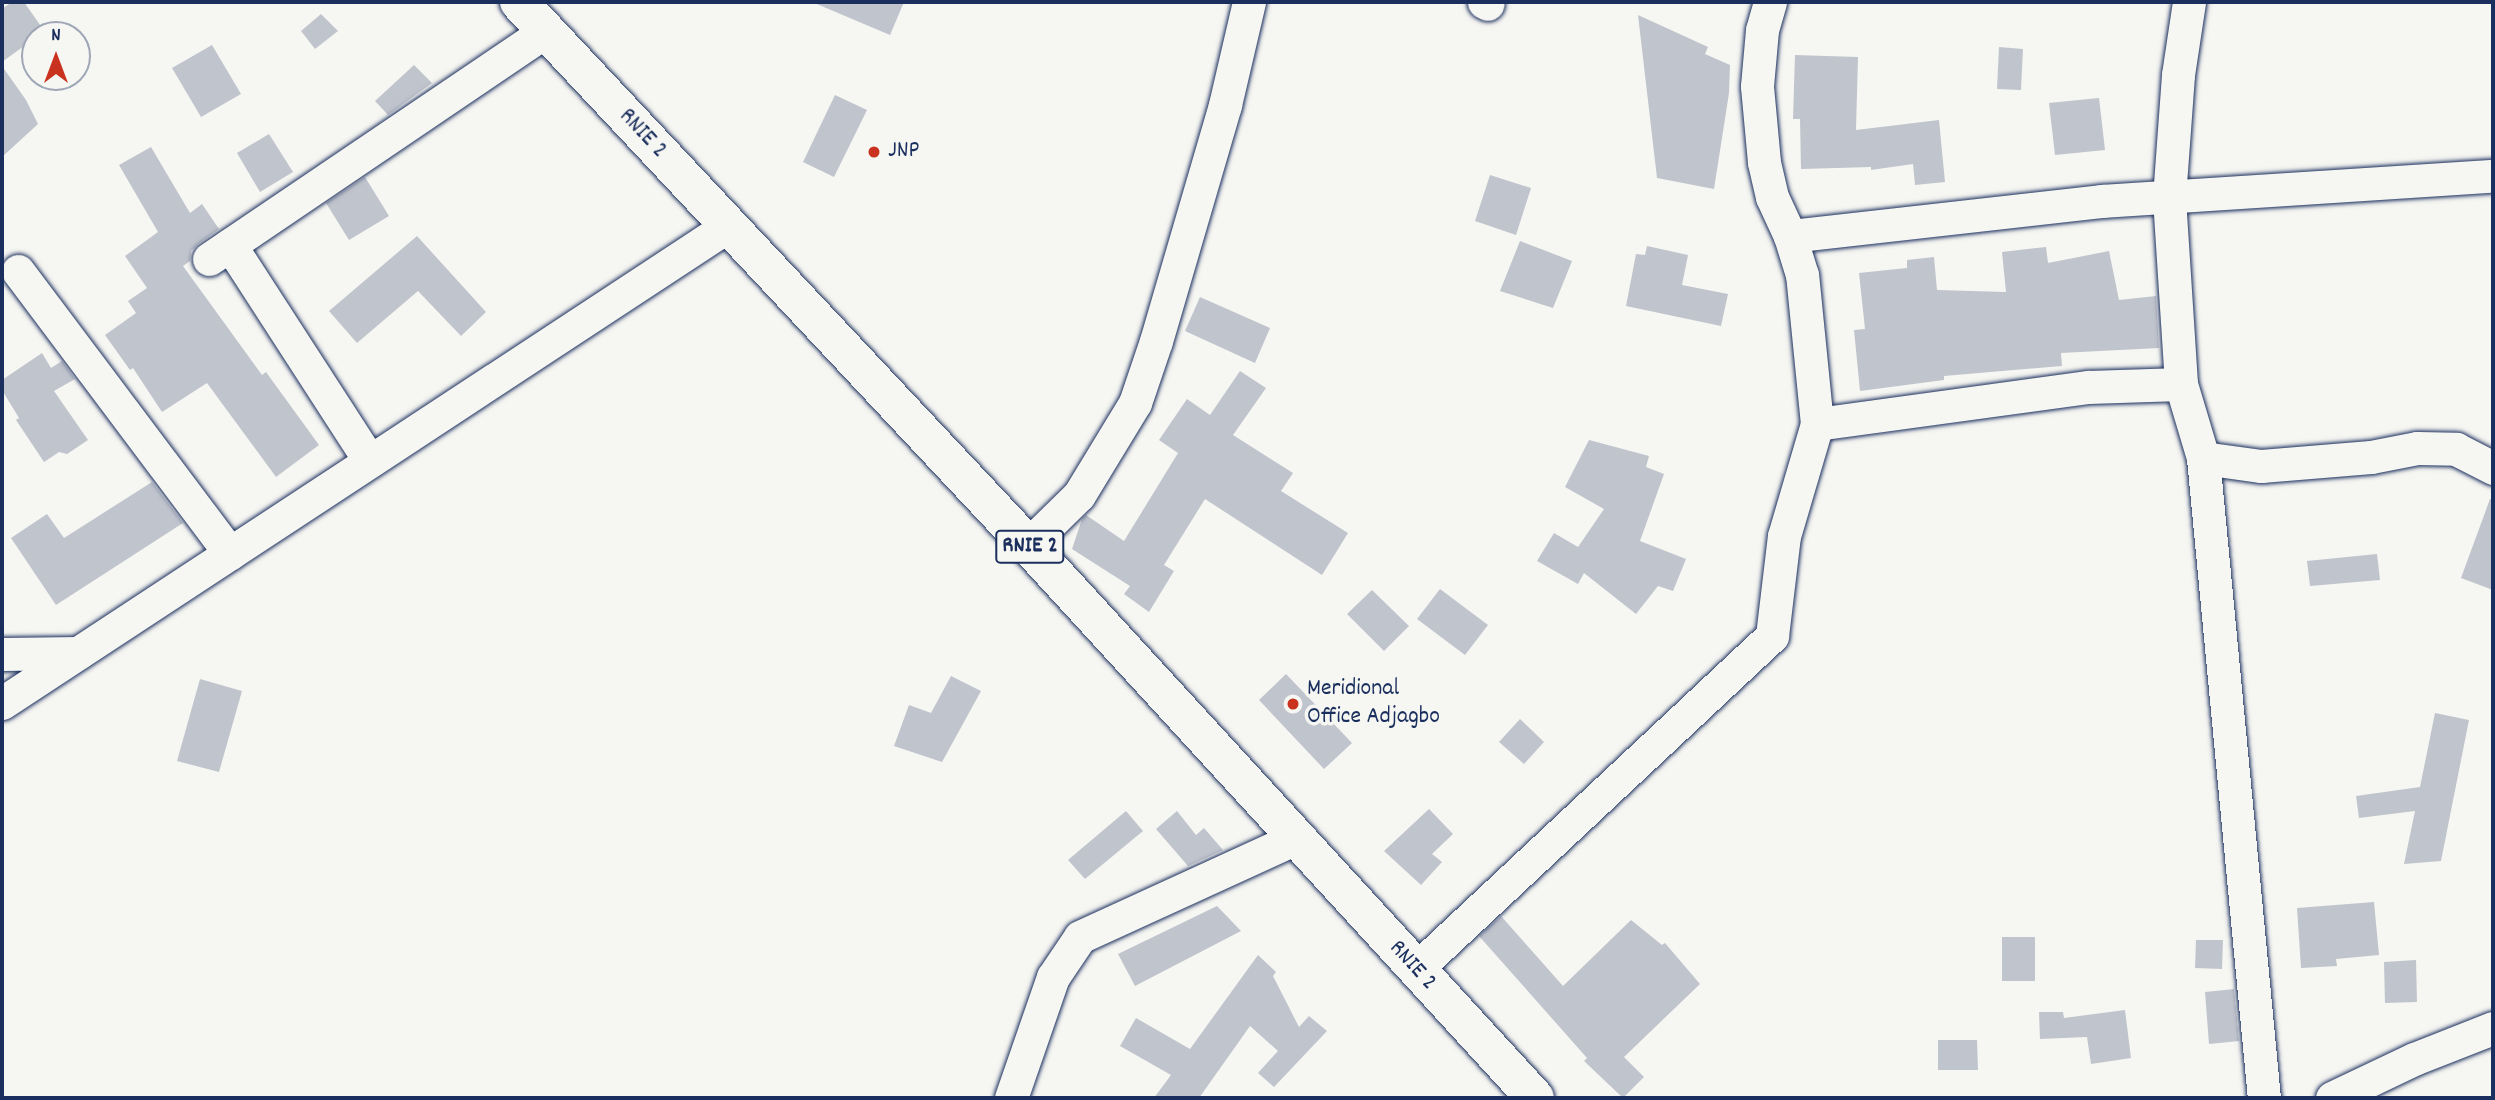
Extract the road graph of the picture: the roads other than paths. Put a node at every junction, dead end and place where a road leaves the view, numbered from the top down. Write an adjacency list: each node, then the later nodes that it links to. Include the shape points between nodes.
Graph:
1 (519, 2): 5 (highway, RNIE 2 / RNIE 2)
2 (1249, 2): 16 (street, via 1225,105 1135,403 1079,495)
3 (1770, 2): 9 (street, via 1762,30 1757,86 1760,124 1772,197)
4 (2189, 2): 7 (street)
5 (546, 31): 8 (highway, RNIE 2 / RNIE 2); 14 (street, via 220,252)
6 (2493, 176): 7 (street)
7 (2168, 198): 9 (street, via 2102,201); 11 (street)
8 (728, 226): 14 (street); 16 (highway, RNIE 2 / RNIE 2)
9 (1790, 236): 12 (street, via 1802,275)
10 (19, 271): 17 (street)
11 (2180, 384): 12 (street, via 2088,387); 13 (street)
12 (1817, 424): 22 (street, via 1784,536 1772,636)
13 (2203, 458): 15 (street, via 2261,466 2371,457 2417,448 2456,449); 26 (street)
14 (370, 461): 17 (street)
15 (2493, 467)
16 (1028, 545): 21 (highway, RNIE 2 / RNIE 2)
17 (230, 553): 18 (street)
18 (78, 653): 19 (street); 20 (street)
19 (2, 654)
20 (2, 703)
21 (1296, 838): 22 (highway, RNIE 2 / RNIE 2); 24 (street, via 1080,937 1053,977)
22 (1415, 970): 25 (highway, RNIE 2 / RNIE 2)
23 (2493, 1028): 27 (street)
24 (1011, 1098)
25 (1535, 1098)
26 (2264, 1098)
27 (2333, 1098)

